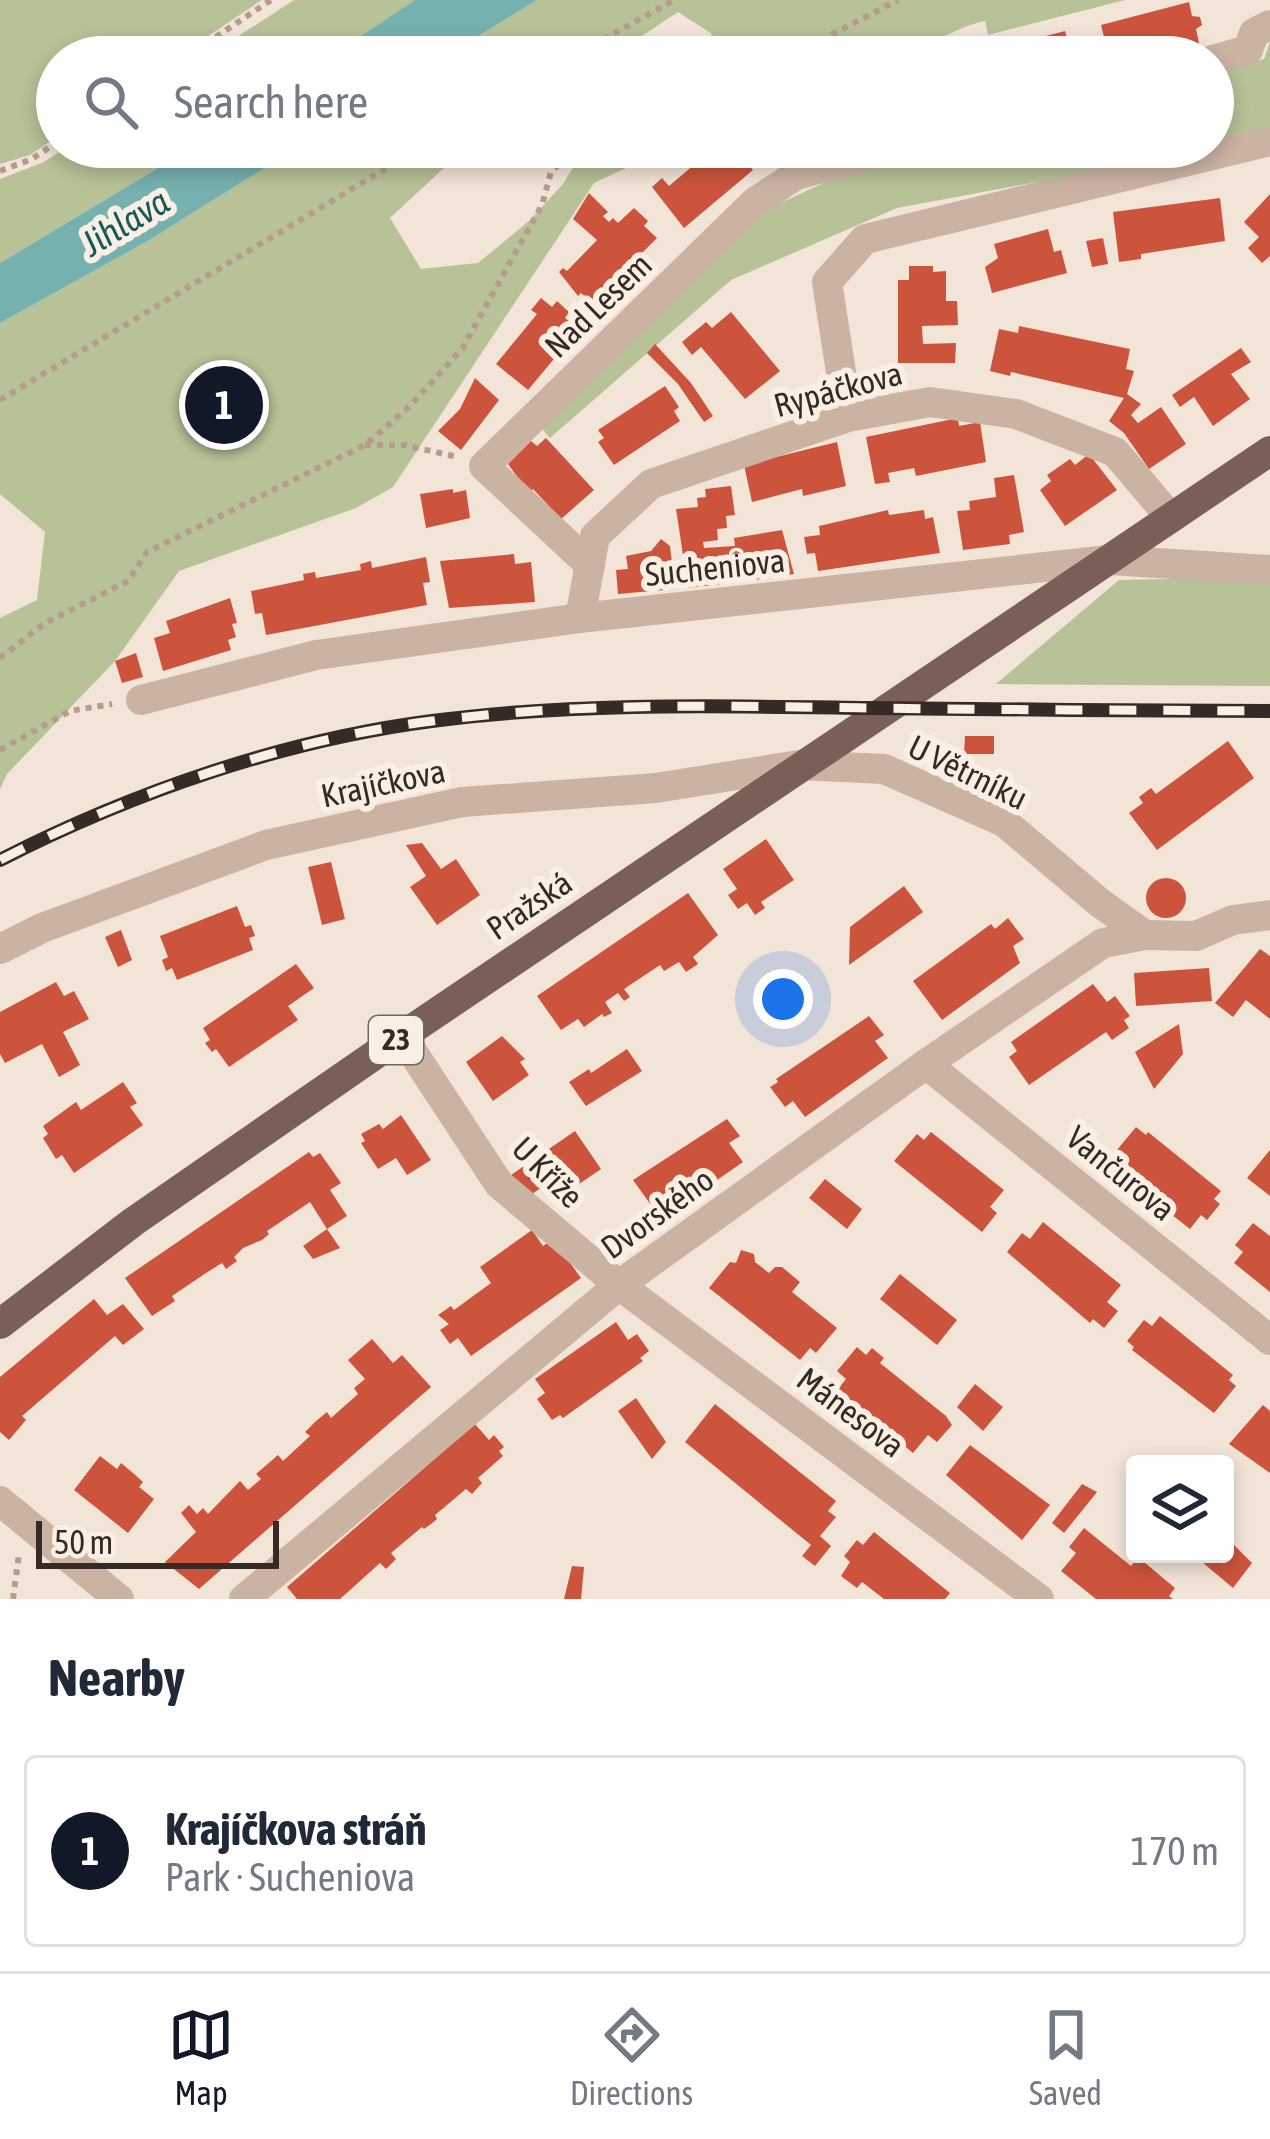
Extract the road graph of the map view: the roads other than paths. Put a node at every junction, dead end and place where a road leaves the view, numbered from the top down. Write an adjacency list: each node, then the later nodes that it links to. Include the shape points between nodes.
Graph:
1 (1270, 25): 2 (street)
2 (1234, 54)
3 (824, 168): 9 (street, Nad Lesem, via 755,202 484,466)
4 (1182, 168): 5 (street, via 865,239 827,281)
5 (848, 417): 7 (street, Rypáčkova, via 930,402 1016,414 1114,452); 9 (street, Rypáčkova, via 651,484 595,536)
6 (1270, 451): 7 (main road, Sucheniova / 23)
7 (1171, 518): 8 (main road, Sucheniova / 23)
8 (1109, 560): 10 (street); 11 (street, Sucheniova); 13 (main road, Pražská / 23)
9 (590, 565): 11 (street, Rypáčkova)
10 (1270, 570)
11 (580, 618): 12 (street, Sucheniova, via 316,655)
12 (141, 700)
13 (799, 765): 15 (street, U Větrníku, via 884,769 1004,822); 16 (street, Krajíčkova, via 656,788 462,802 266,845); 17 (main road, Pražská / 23)
14 (1270, 915): 15 (street, Dvorského, via 1196,936)
15 (1145, 934): 18 (street, Dvorského, via 1103,943)
16 (0, 949)
17 (402, 1036): 19 (street, U Kříže, via 500,1184); 20 (main road, Pražská / 23)
18 (926, 1064): 19 (street, Dvorského); 21 (street, Vančurova)
19 (619, 1285): 23 (street, Mánesova); 25 (street, Dvorského)
20 (0, 1324)
21 (1270, 1340)
22 (0, 1501): 24 (street)
23 (1018, 1593)
24 (119, 1599)
25 (244, 1599)

